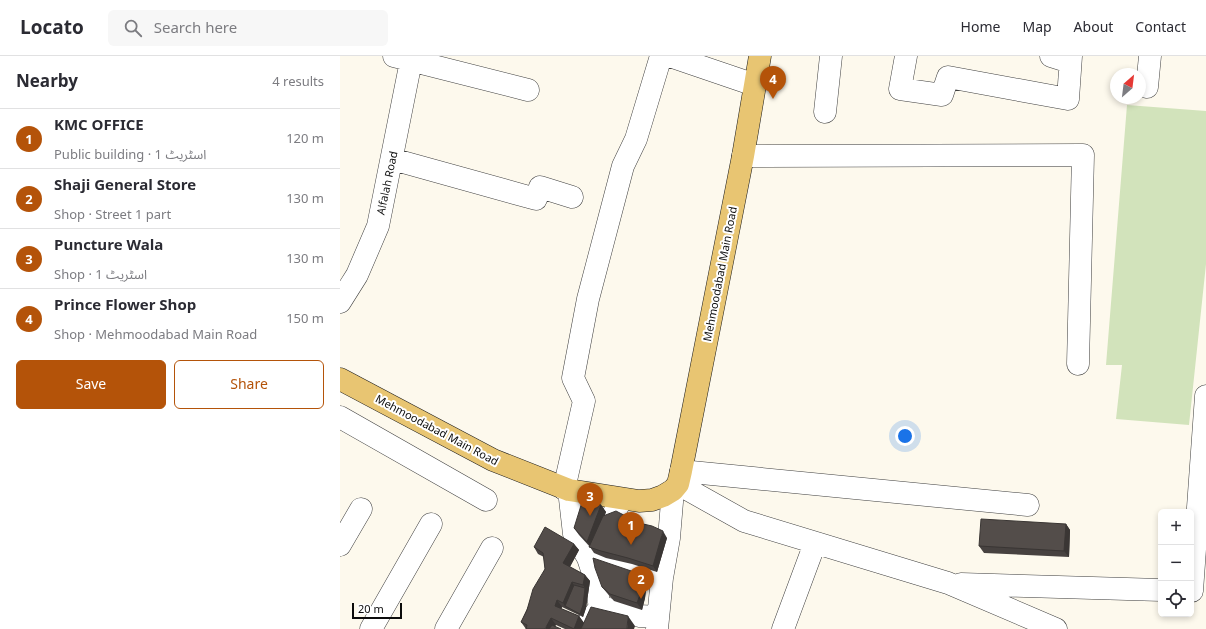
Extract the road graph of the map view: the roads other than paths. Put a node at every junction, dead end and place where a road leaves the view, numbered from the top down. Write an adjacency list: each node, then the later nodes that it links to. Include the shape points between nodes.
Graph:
1 (661, 56): 22 (street, via 636,139 622,166 588,299 573,378 584,401)
2 (670, 56): 9 (street)
3 (760, 56): 9 (main road, Mehmoodabad Main Road)
4 (831, 56): 12 (street)
5 (906, 56): 8 (street, via 900,89 942,95 948,77 1068,99)
6 (1150, 56): 10 (street)
7 (406, 58): 11 (street); 14 (street, Alfalah Road)
8 (1064, 58)
9 (755, 85): 13 (main road, Mehmoodabad Main Road)
10 (1147, 88)
11 (528, 90)
12 (826, 112)
13 (742, 156): 17 (street, via 1083,155); 21 (main road, Mehmoodabad Main Road)
14 (392, 159): 15 (street, via 536,199 540,187); 16 (street, Alfalah Road, via 378,226 357,275)
15 (572, 197)
16 (340, 302)
17 (1078, 364)
18 (340, 378): 22 (main road, Mehmoodabad Main Road, via 493,460)
19 (1206, 396): 31 (street)
20 (340, 417): 24 (street)
21 (678, 482): 23 (main road, Mehmoodabad Main Road, via 663,496 652,500); 25 (street); 28 (street, via 744,521); 33 (street, Mehmoodabad Main Road)
22 (567, 489): 23 (main road, Mehmoodabad Main Road); 32 (street, via 574,534)
23 (622, 499): 32 (street)
24 (486, 500)
25 (1028, 505)
26 (362, 509): 29 (street)
27 (431, 524): 39 (street)
28 (815, 543): 35 (street); 42 (street)
29 (340, 545)
30 (492, 548): 40 (street)
31 (1200, 552): 34 (street)
32 (588, 558): 33 (street); 37 (street)
33 (662, 578): 38 (street, Mehmoodabad Main Road)
34 (1194, 581)
35 (948, 584): 36 (street); 43 (street)
36 (1158, 590)
37 (600, 607): 38 (street, via 640,616); 41 (street)
38 (657, 623)
39 (371, 629)
40 (446, 629)
41 (585, 629)
42 (784, 629)
43 (1056, 629)

